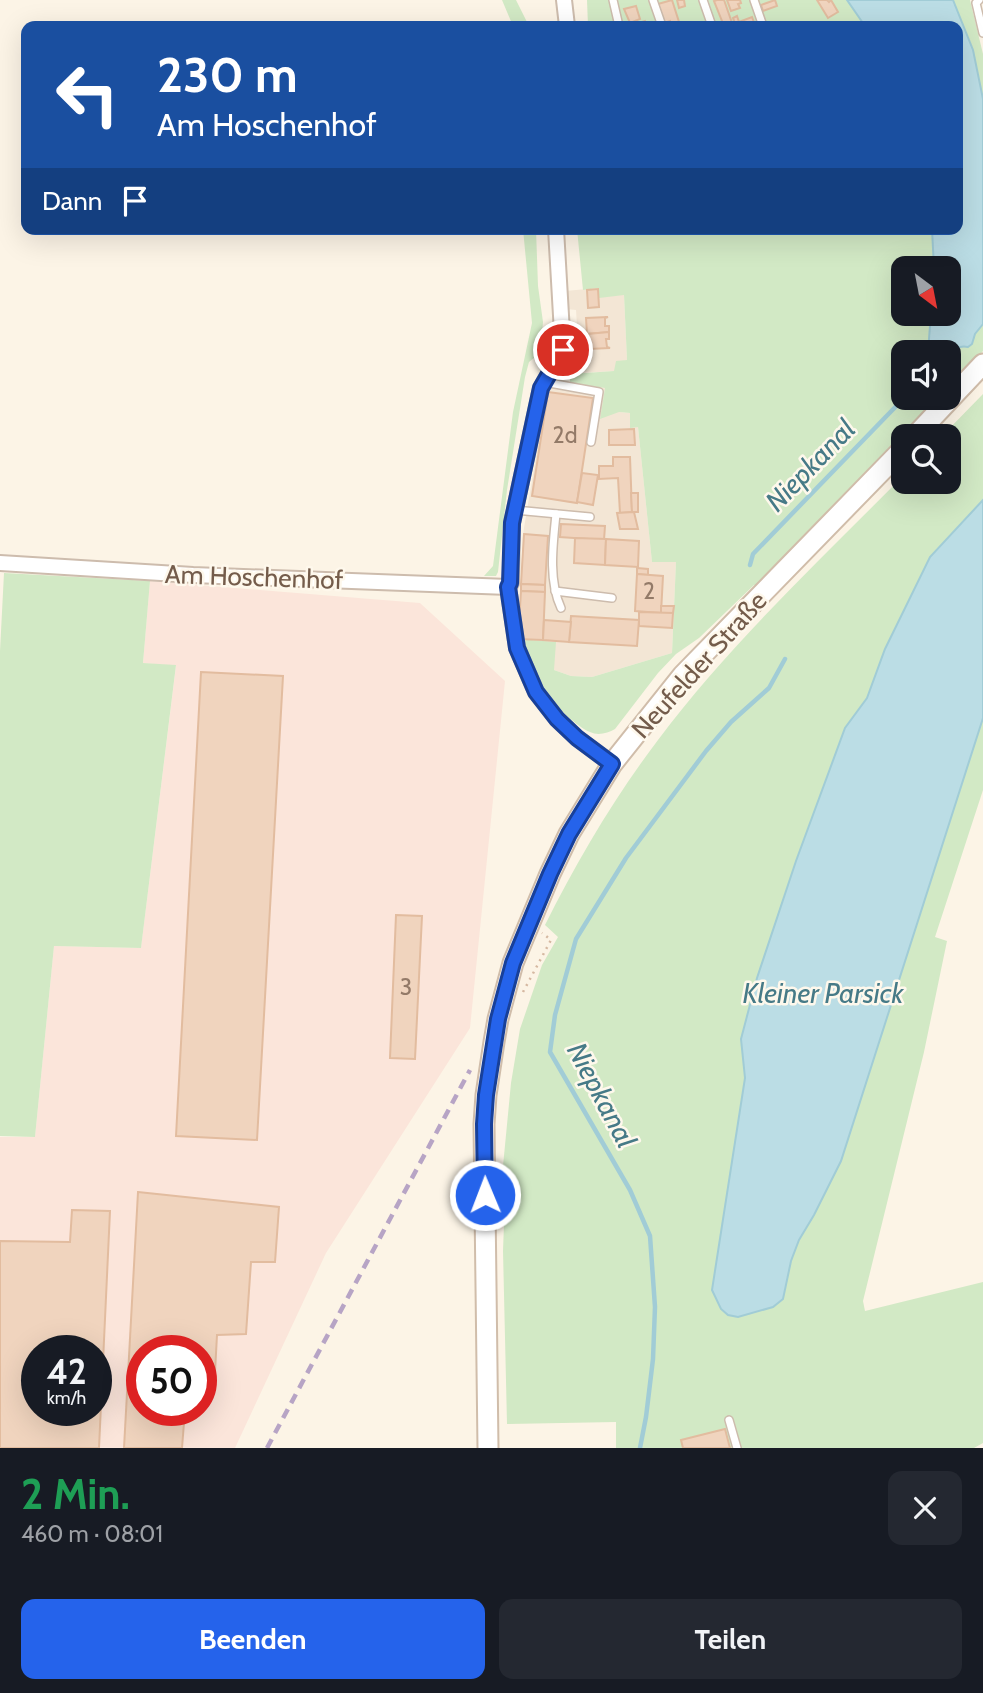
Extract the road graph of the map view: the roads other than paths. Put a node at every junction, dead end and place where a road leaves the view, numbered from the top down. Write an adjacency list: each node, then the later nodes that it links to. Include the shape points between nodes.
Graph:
1 (564, 0): 7 (street)
2 (613, 0): 8 (lane)
3 (653, 0): 9 (lane)
4 (703, 0): 10 (lane)
5 (754, 0): 11 (lane)
6 (979, 0): 12 (lane)
7 (566, 21)
8 (618, 21)
9 (660, 21)
10 (710, 21)
11 (761, 21)
12 (983, 33)
13 (556, 235): 15 (street, via 563,350)
14 (983, 364): 16 (main road)
15 (544, 382): 17 (lane, via 599,392); 19 (street)
16 (926, 424)
17 (591, 442)
18 (891, 461): 27 (main road, Neufelder Straße, via 683,675)
19 (515, 510): 20 (lane); 23 (street)
20 (556, 514): 21 (lane); 24 (lane)
21 (590, 517)
22 (0, 563): 23 (street, Am Hoschenhof)
23 (508, 587): 27 (street, via 517,648 536,692 577,738)
24 (555, 591): 25 (lane); 26 (lane)
25 (612, 598)
26 (561, 608)
27 (612, 764): 29 (main road, Neufelder Straße, via 569,834 537,904 513,963 498,1019 484,1124)
28 (729, 1420): 30 (lane)
29 (488, 1448)
30 (737, 1448)

